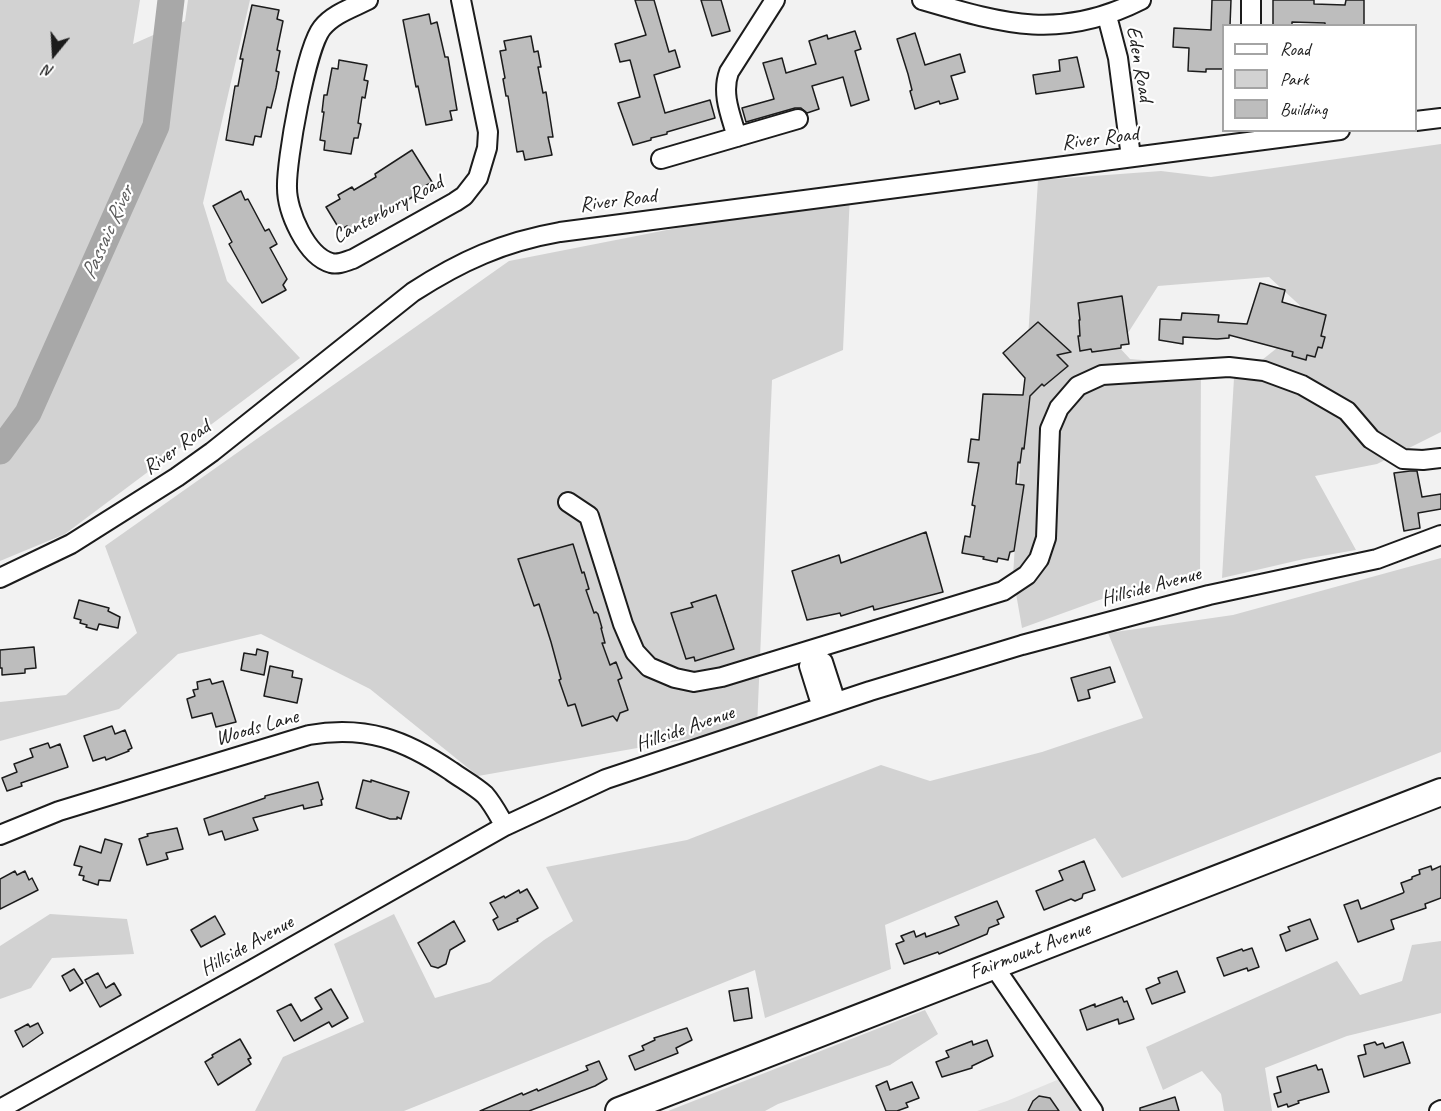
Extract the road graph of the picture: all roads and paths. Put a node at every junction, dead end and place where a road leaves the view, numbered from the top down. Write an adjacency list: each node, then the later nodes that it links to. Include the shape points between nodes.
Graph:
1 (368, 0): 2 (street, Canterbury Road, via 335,17 315,39 290,156 286,190 294,219 308,245 320,258 332,263 353,259 455,202 478,178 486,158 488,132)
2 (461, 0)
3 (775, 0): 13 (street, via 726,81 725,92)
4 (922, 0): 7 (street, via 972,15 1028,25 1066,24)
5 (1141, 0): 7 (street)
6 (1251, 0): 8 (street)
7 (1107, 16): 14 (street, Eden Road, via 1118,58)
8 (1251, 24)
9 (1441, 118): 11 (street)
10 (798, 119): 13 (street)
11 (1417, 121)
12 (1325, 132): 14 (street, River Road)
13 (737, 137): 15 (street)
14 (1131, 157): 19 (street, River Road, via 560,232 490,250 413,292 177,477 71,544)
15 (661, 159)
16 (1441, 458): 20 (street, via 1403,459 1371,439 1347,411 1302,385 1264,371 1229,368 1102,375 1078,386 1059,408 1050,429 1046,538 1039,559 1027,575 1003,591)
17 (568, 502): 20 (street, via 589,516 623,624 635,652 649,667 694,681)
18 (1441, 535): 21 (street, Hillside Avenue, via 1377,559 1181,602)
19 (0, 578)
20 (812, 654): 21 (street, via 823,662 832,693)
21 (828, 702): 23 (street, Hillside Avenue, via 606,780)
22 (1441, 792): 25 (main road, Fairmount Avenue)
23 (505, 826): 24 (street, Woods Lane, via 486,797 433,759 392,738 342,731 309,735 70,807); 26 (street, Hillside Avenue)
24 (0, 835)
25 (993, 965): 27 (main road, Fairmount Avenue); 28 (street)
26 (0, 1109)
27 (619, 1111)
28 (1093, 1111)

